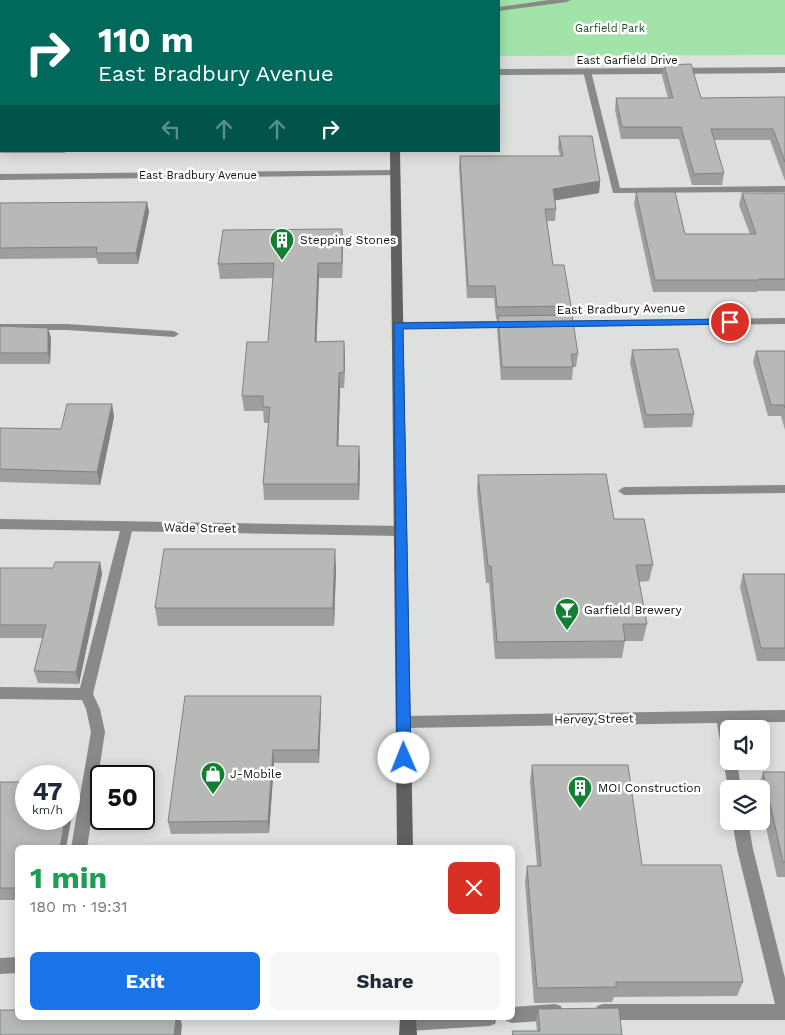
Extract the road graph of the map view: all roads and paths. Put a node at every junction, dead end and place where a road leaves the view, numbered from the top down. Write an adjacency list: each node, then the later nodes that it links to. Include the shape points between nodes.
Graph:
1 (500, 0): 3 (street)
2 (567, 0): 3 (street)
3 (527, 4): 4 (street)
4 (500, 9)
5 (785, 70): 6 (street, East Garfield Drive)
6 (587, 71): 7 (street, East Garfield Drive); 11 (street, via 616,191)
7 (500, 72)
8 (395, 152): 9 (main road)
9 (396, 174): 10 (street, East Bradbury Avenue); 15 (main road)
10 (0, 177)
11 (785, 189)
12 (785, 321): 14 (street, East Bradbury Avenue)
13 (526, 324): 15 (street)
14 (545, 324)
15 (398, 326): 22 (main road)
16 (0, 327): 17 (street, via 67,327)
17 (174, 334)
18 (785, 489): 19 (street)
19 (624, 491)
20 (0, 524): 21 (street, Wade Street)
21 (127, 527): 22 (street, Wade Street); 24 (street)
22 (401, 531): 28 (main road)
23 (0, 693): 24 (street)
24 (86, 694): 30 (street, via 98,732)
25 (785, 716): 26 (street, Hervey Street)
26 (722, 717): 27 (street); 28 (street, Hervey Street)
27 (723, 720)
28 (404, 722): 31 (main road)
29 (742, 830): 34 (street)
30 (79, 845)
31 (405, 845)
32 (0, 966): 33 (street)
33 (15, 966)
34 (785, 1011): 35 (street)
35 (515, 1015)
36 (466, 1020): 37 (street)
37 (408, 1025)

